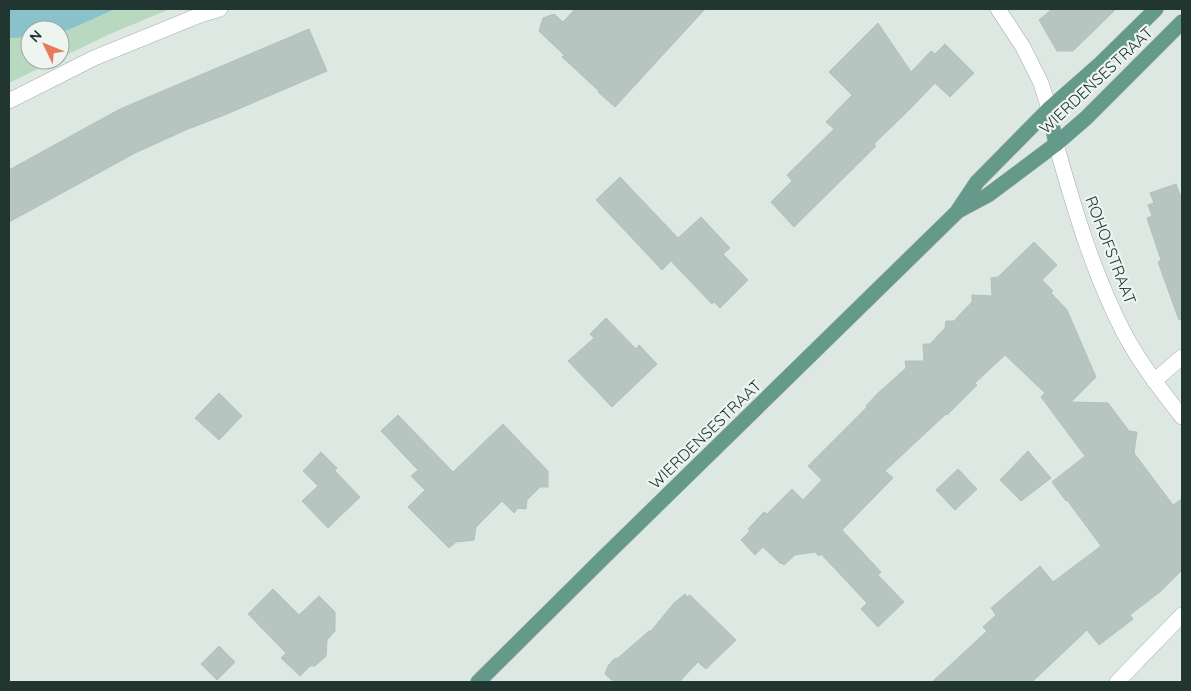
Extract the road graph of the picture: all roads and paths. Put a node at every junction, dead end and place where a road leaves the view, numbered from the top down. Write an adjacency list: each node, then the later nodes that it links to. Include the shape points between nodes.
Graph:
1 (220, 9): 5 (street, via 94,58)
2 (998, 9): 6 (street, via 1023,47 1041,83)
3 (1156, 9): 6 (main road, WIERDENSESTRAAT)
4 (1182, 22): 7 (main road, WIERDENSESTRAAT)
5 (9, 101)
6 (1049, 109): 7 (main road, ROHOFSTRAAT); 8 (main road, WIERDENSESTRAAT, via 977,182)
7 (1056, 144): 8 (main road, WIERDENSESTRAAT, via 988,195); 10 (street, ROHOFSTRAAT, via 1098,276 1124,332)
8 (957, 212): 13 (main road, WIERDENSESTRAAT)
9 (1182, 357): 10 (street)
10 (1154, 381): 11 (street, ROHOFSTRAAT)
11 (1182, 417)
12 (1182, 615): 14 (street)
13 (478, 682)
14 (1117, 682)

